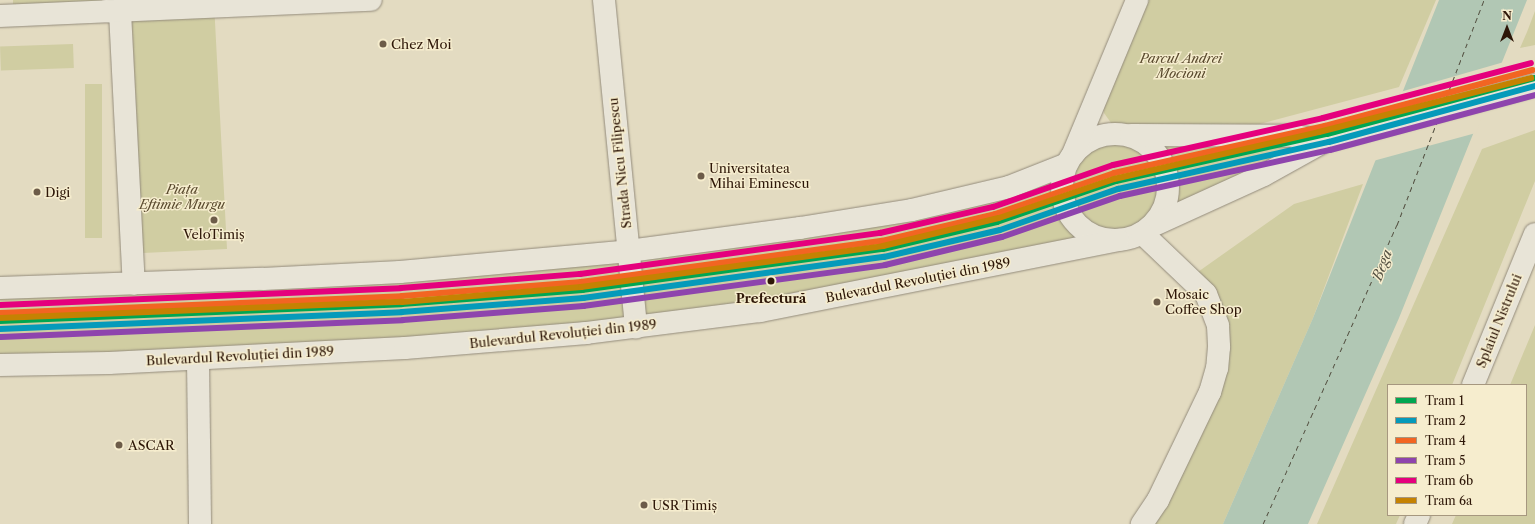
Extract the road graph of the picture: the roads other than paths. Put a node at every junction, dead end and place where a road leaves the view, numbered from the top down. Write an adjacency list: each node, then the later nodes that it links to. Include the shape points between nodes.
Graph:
1 (65, 0): 9 (street, via 99,11)
2 (251, 0): 7 (street)
3 (371, 0): 6 (street)
4 (604, 0): 18 (street, Strada Nicu Filipescu)
5 (1137, 0): 10 (street)
6 (318, 2): 7 (street)
7 (220, 8): 9 (street)
8 (5, 11): 9 (street)
9 (120, 12): 19 (street)
10 (1104, 74): 12 (street, via 1101,97); 14 (street, Bulevardul Revoluției din 1989)
11 (1535, 85): 13 (street)
12 (1114, 134): 13 (street, via 1295,136); 14 (street, via 1084,144); 15 (street, via 1137,139 1153,149 1167,174 1167,202)
13 (1325, 141): 15 (street, Bulevardul Revoluției din 1989, via 1264,175)
14 (1069, 161): 17 (street, Bulevardul Revoluției din 1989, via 1062,191 1071,217 1092,235); 18 (street, via 1009,187 912,210)
15 (1147, 230): 17 (street, Bulevardul Revoluției din 1989); 26 (street, via 1206,294 1218,326 1219,346 1217,368 1210,392 1158,500)
16 (1535, 234): 24 (street, Splaiul Nistrului)
17 (1118, 240): 21 (street, Bulevardul Revoluției din 1989, via 760,311)
18 (629, 251): 19 (street, via 400,272); 21 (street, Strada Nicu Filipescu)
19 (134, 284): 20 (street)
20 (0, 288)
21 (636, 327): 22 (street, Bulevardul Revoluției din 1989, via 404,348)
22 (198, 359): 23 (street, Bulevardul Revoluției din 1989); 25 (street)
23 (0, 365)
24 (1473, 384)
25 (200, 524)
26 (1142, 524)

